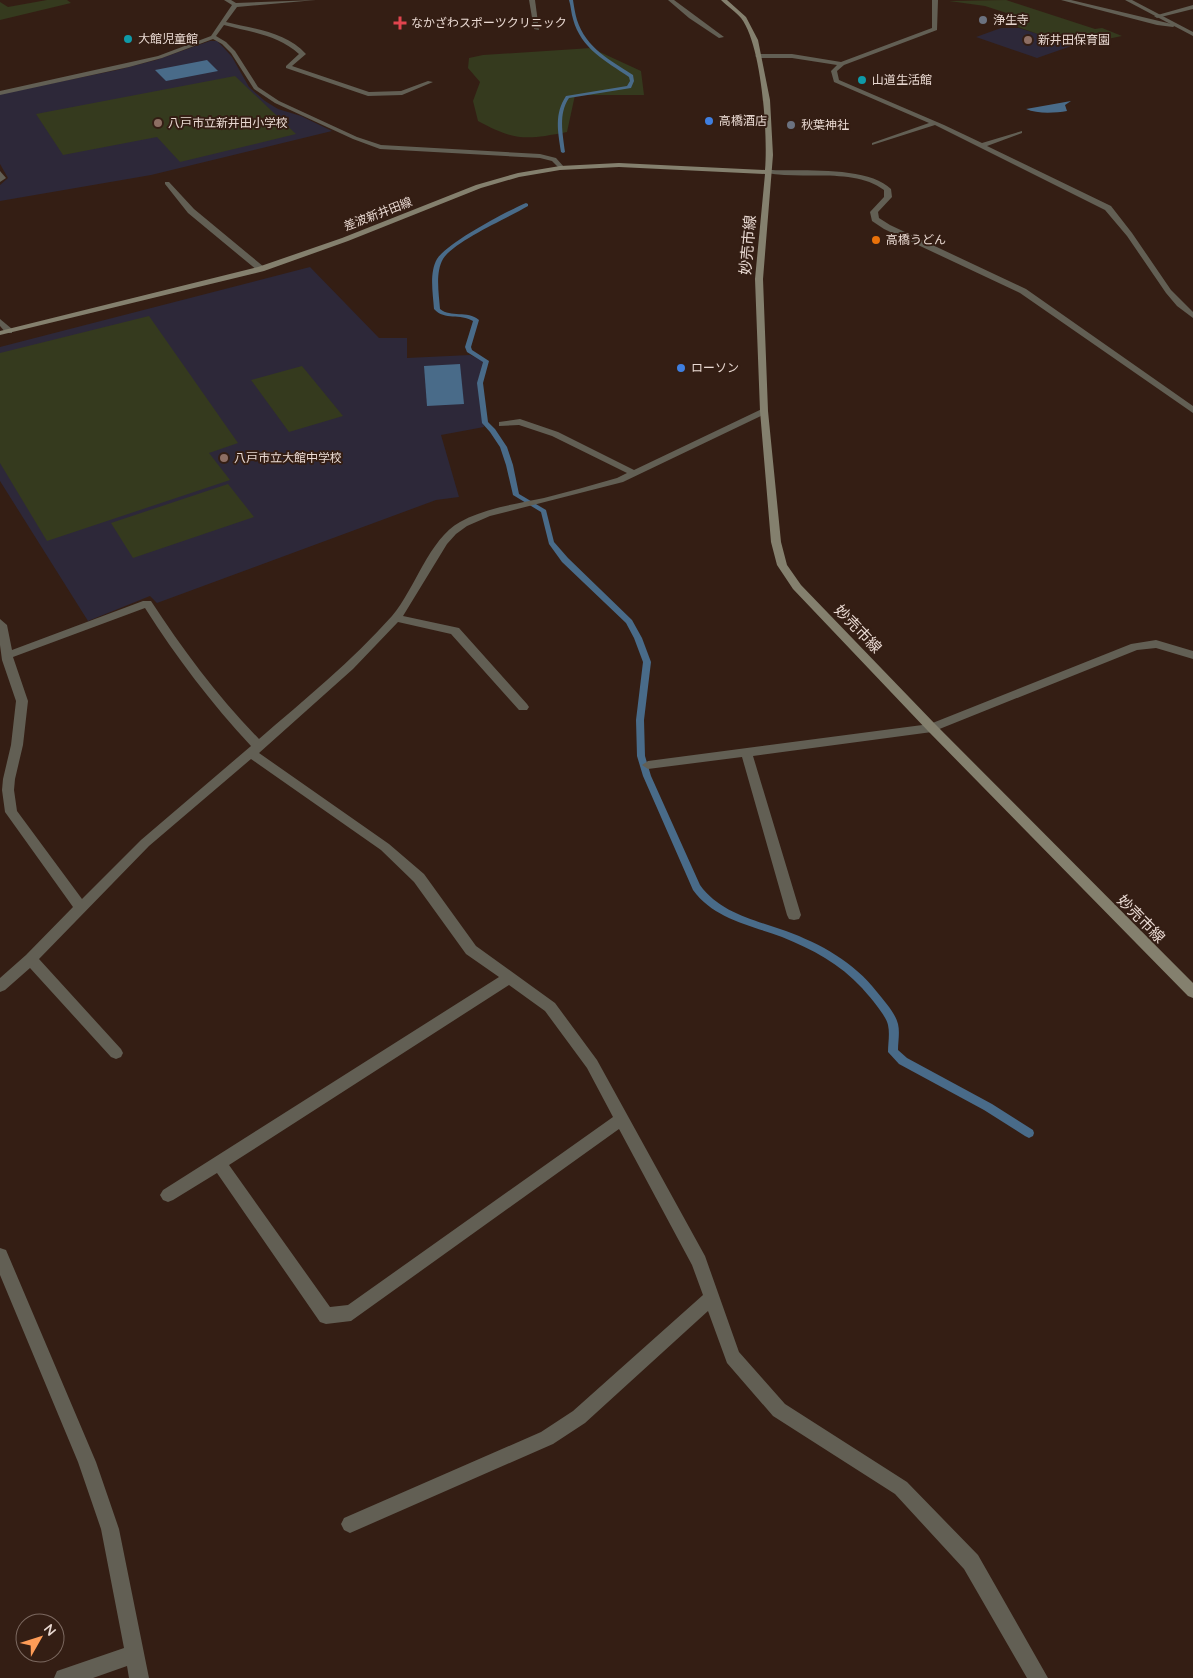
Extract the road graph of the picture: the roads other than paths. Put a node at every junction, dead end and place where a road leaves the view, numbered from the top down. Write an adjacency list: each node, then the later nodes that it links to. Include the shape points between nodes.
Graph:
1 (227, 0): 9 (street)
2 (313, 0): 9 (street)
3 (532, 0): 14 (street)
4 (671, 0): 17 (street)
5 (724, 0): 18 (main road, 妙売市線, via 744,18 755,40)
6 (935, 0): 19 (street, via 932,8 935,29)
7 (1064, 0): 13 (street)
8 (1128, 0): 11 (street)
9 (235, 5): 12 (street)
10 (1193, 7): 11 (street)
11 (1157, 16): 13 (street)
12 (221, 23): 16 (street); 20 (street, via 297,47 303,54 288,67 368,94 402,94)
13 (1173, 25): 15 (street)
14 (537, 29)
15 (1193, 34)
16 (213, 37): 21 (street, via 127,66); 26 (street, via 233,52 256,88 276,102 355,138 380,147 540,156 554,158)
17 (720, 37)
18 (758, 56): 19 (street, via 792,56); 27 (main road, 妙売市線, via 767,100)
19 (842, 64): 22 (street, via 834,71 836,81)
20 (430, 82)
21 (0, 93)
22 (935, 123): 24 (street); 25 (street)
23 (1020, 132): 25 (street)
24 (874, 144)
25 (982, 145): 32 (street, via 1108,208 1123,223 1176,302)
26 (561, 167): 27 (main road, 差波新井田線, via 604,165); 31 (main road, 差波新井田線, via 496,181)
27 (769, 172): 35 (street, via 861,176 878,182 887,189 888,197 874,212 875,219 1023,291); 36 (main road, 妙売市線, via 759,279)
28 (0, 173): 29 (street, via 3,178)
29 (0, 180)
30 (167, 183): 31 (street, via 191,211)
31 (261, 269): 34 (main road, 差波新井田線)
32 (1193, 316)
33 (0, 321): 34 (street)
34 (4, 332)
35 (1193, 410)
36 (764, 411): 38 (street); 44 (main road, 妙売市線, via 776,542 782,565 797,587)
37 (502, 424): 38 (street, via 520,422 555,434)
38 (634, 473): 39 (street, via 620,480 487,514 464,524 443,543)
39 (396, 618): 43 (street, via 455,631); 45 (street, via 349,666)
40 (0, 622): 42 (street)
41 (1193, 655): 44 (street, via 1156,644 1135,647)
42 (8, 656): 45 (street, via 147,603 174,645); 48 (street, via 22,701 17,745)
43 (524, 707)
44 (932, 728): 46 (street); 54 (main road, 妙売市線)
45 (255, 750): 49 (street, via 145,843); 52 (street, via 386,847 419,878 471,950)
46 (746, 752): 47 (street); 50 (street)
47 (648, 765)
48 (4, 792): 49 (street, via 11,812)
49 (82, 909): 51 (street)
50 (794, 915)
51 (31, 959): 53 (street); 55 (street)
52 (508, 978): 56 (street, via 550,1008 592,1064); 57 (street)
53 (0, 986)
54 (1193, 992)
55 (116, 1053)
56 (622, 1119): 57 (street, via 351,1313 326,1316); 60 (street, via 699,1262)
57 (218, 1162): 58 (street)
58 (168, 1195)
59 (0, 1256): 62 (street, via 87,1462 110,1529)
60 (712, 1297): 61 (street, via 579,1418 548,1438); 65 (street, via 733,1357 779,1410 901,1488 971,1562)
61 (350, 1524)
62 (135, 1654): 63 (street); 64 (street)
63 (64, 1678)
64 (139, 1678)
65 (1038, 1678)

